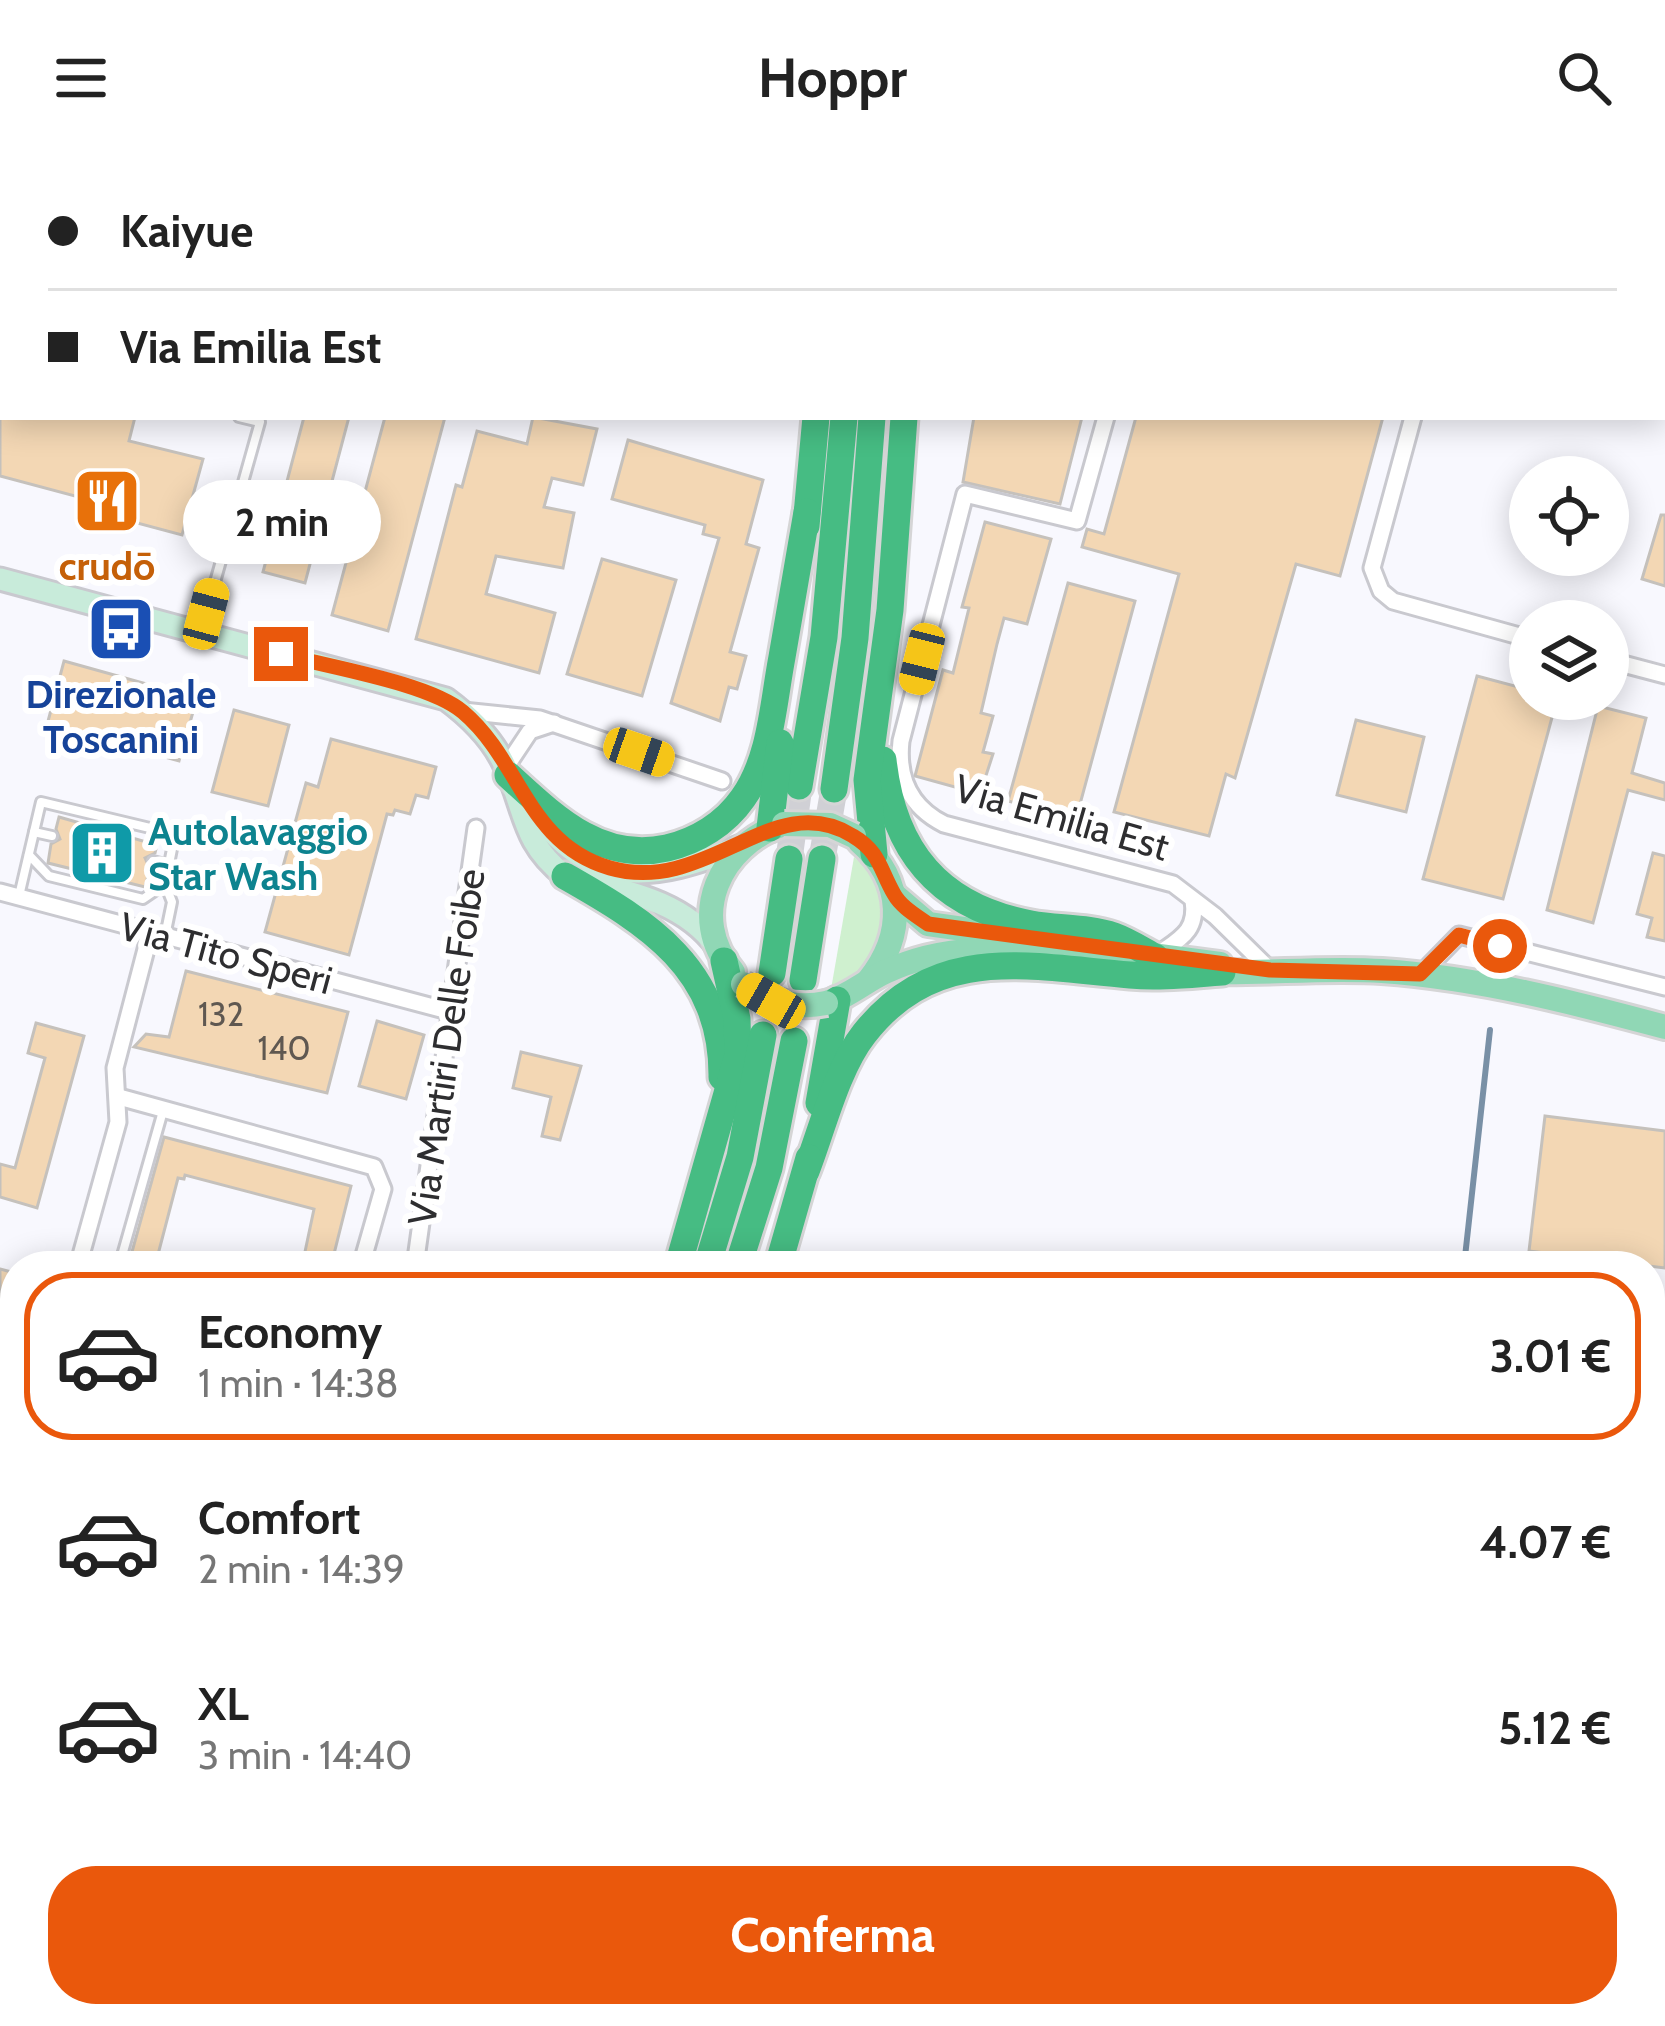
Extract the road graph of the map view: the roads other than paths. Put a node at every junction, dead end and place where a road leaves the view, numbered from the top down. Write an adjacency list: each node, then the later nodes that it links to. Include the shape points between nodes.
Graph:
1 (252, 420): 11 (lane, via 260,422)
2 (816, 420): 8 (highway)
3 (844, 420): 19 (highway, via 824,637)
4 (872, 420): 20 (highway)
5 (900, 420): 14 (highway)
6 (1105, 420): 37 (street, Via Emilia Est, via 1077,521 965,494 902,741 904,782 918,807 944,824 1173,884)
7 (1412, 420): 10 (street, via 1372,568 1381,591)
8 (807, 512): 17 (highway, via 770,729 758,769 728,817 680,845 646,853 610,849 572,830); 21 (highway)
9 (0, 579): 11 (main road)
10 (1509, 632)
11 (201, 633): 15 (main road, via 430,693)
12 (1629, 666): 13 (street)
13 (1665, 675)
14 (879, 702): 25 (highway); 40 (highway, via 893,816 907,847 943,887 997,916 1111,935)
15 (463, 711): 16 (street); 17 (main road)
16 (555, 723): 17 (street, via 530,731); 18 (street)
17 (507, 771): 26 (main road, via 560,842 608,868 660,873); 32 (main road, via 530,838)
18 (722, 781)
19 (799, 786)
20 (834, 788)
21 (777, 826): 25 (main road, bridge, via 830,825); 26 (main road)
22 (476, 828): 49 (street, Via Martiri Delle Foibe)
23 (34, 832): 24 (lane); 27 (lane); 31 (lane, via 41,802 175,834)
24 (52, 836)
25 (864, 845): 35 (main road)
26 (741, 846): 39 (main road, via 712,898)
27 (28, 854): 33 (lane, via 49,876 143,899); 36 (lane)
28 (823, 859): 45 (highway)
29 (789, 860): 43 (highway)
30 (153, 862): 31 (lane)
31 (169, 865): 33 (lane)
32 (565, 876): 39 (main road, via 675,909); 55 (highway, via 657,933 696,981 719,1044)
33 (165, 884): 38 (lane, via 172,902)
34 (0, 892): 36 (street, Via Tito Speri)
35 (894, 895): 40 (main road, via 928,924); 46 (main road, via 892,943)
36 (18, 897): 38 (street, Via Tito Speri)
37 (1193, 900): 40 (street, via 1191,931); 41 (street)
38 (158, 936): 49 (street, Via Tito Speri); 53 (street, via 115,1068)
39 (720, 954): 48 (main road, bridge, via 743,984 771,1001); 55 (highway, via 739,1037)
40 (1155, 957): 41 (main road)
41 (1279, 970): 42 (main road); 44 (main road)
42 (1222, 972): 46 (main road, via 985,947 952,949); 56 (highway, via 1136,976 990,964 931,979 862,1036)
43 (772, 973)
44 (1420, 974): 47 (street, via 1459,935); 50 (main road)
45 (803, 980)
46 (868, 981): 48 (main road)
47 (1665, 987)
48 (831, 1002): 56 (highway)
49 (452, 1012): 60 (street, Via Martiri Delle Foibe)
50 (1665, 1027)
51 (763, 1035): 62 (highway)
52 (794, 1041): 63 (highway)
53 (119, 1097): 54 (street); 57 (street)
54 (164, 1109): 58 (lane); 59 (street, via 374,1167 383,1189)
55 (720, 1117): 61 (highway)
56 (806, 1171): 64 (highway)
57 (82, 1251)
58 (123, 1251)
59 (365, 1251)
60 (418, 1251)
61 (682, 1251)
62 (712, 1251)
63 (743, 1251)
64 (782, 1251)

